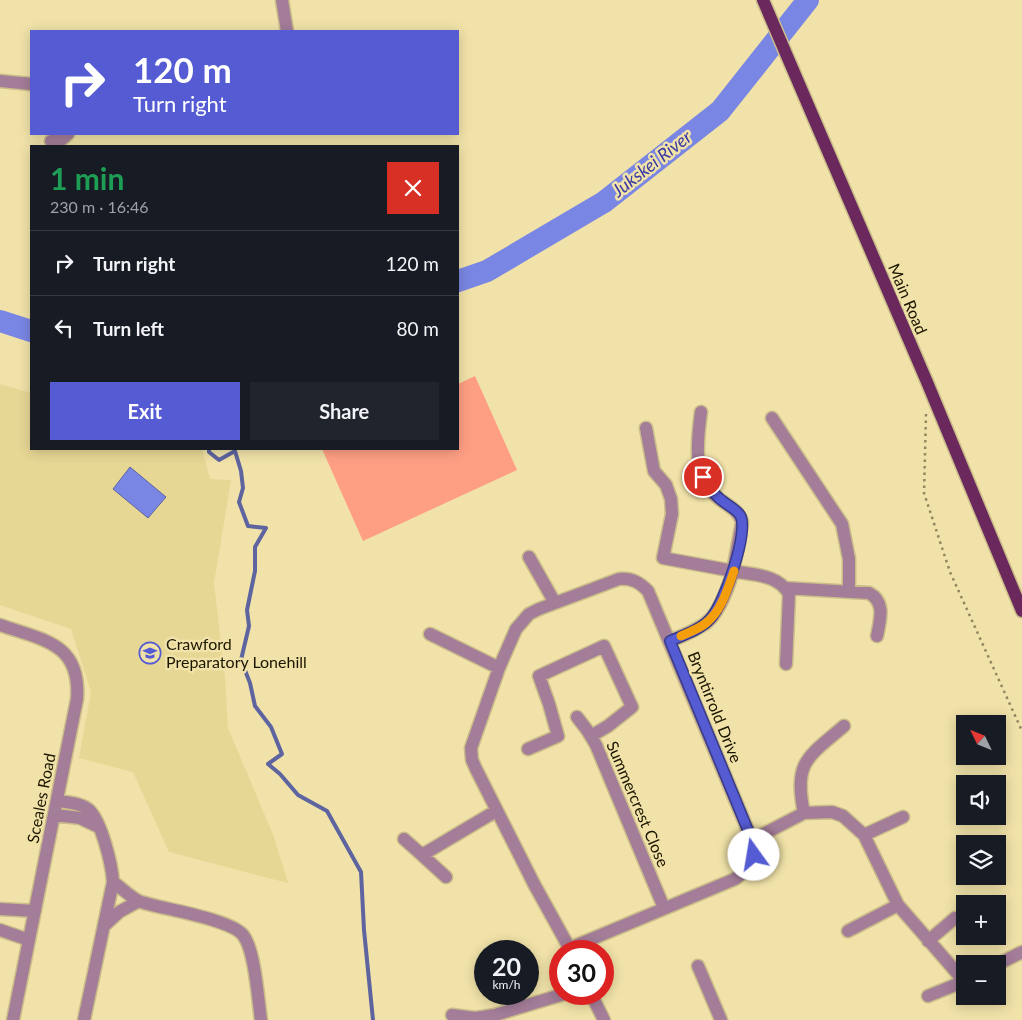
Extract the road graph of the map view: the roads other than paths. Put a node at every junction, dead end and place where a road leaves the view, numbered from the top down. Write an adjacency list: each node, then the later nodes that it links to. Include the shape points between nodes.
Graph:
1 (282, 0): 3 (street)
2 (764, 4): 16 (main road, Main Road)
3 (287, 30)
4 (0, 81): 5 (street)
5 (30, 84)
6 (67, 135): 7 (street, via 62,140)
7 (50, 141)
8 (701, 412): 12 (street, via 699,467 712,491 737,512 742,522)
9 (772, 418): 14 (street, via 842,524 849,559)
10 (646, 428): 12 (street, via 654,471 666,485 671,499 672,514 663,558)
11 (529, 558): 15 (street)
12 (733, 571): 13 (street, via 771,578); 20 (street, via 712,617 700,627)
13 (785, 588): 14 (street); 21 (street, via 788,594)
14 (849, 591): 19 (street, via 869,592 876,596 882,612)
15 (555, 603): 20 (street, Bryntirrold Drive, via 619,579 630,578 648,591); 22 (street, Bryntirrold Drive, via 528,614 521,622)
16 (1022, 611)
17 (0, 625): 27 (street, Sceales Road, via 60,648 75,672 77,699)
18 (430, 634): 22 (street)
19 (877, 636)
20 (670, 641): 35 (street, Bryntirrold Drive)
21 (786, 664)
22 (500, 668): 28 (street, Bryntirrold Drive, via 471,748 472,760)
23 (577, 718): 25 (street, Summercrest Close)
24 (844, 726): 29 (street, via 804,762 800,791)
25 (591, 736): 26 (street, via 632,707 604,646 538,676 558,736); 41 (street, Summercrest Close)
26 (528, 749)
27 (57, 800): 30 (street, Sceales Road); 32 (street, via 87,808)
28 (496, 811): 36 (street); 49 (street, Bryntirrold Drive)
29 (804, 813): 33 (street, via 832,812 843,816); 35 (street)
30 (54, 815): 32 (street, via 80,818); 43 (street, Sceales Road)
31 (903, 817): 33 (street)
32 (99, 828): 38 (street, via 111,860)
33 (864, 835): 40 (street)
34 (404, 839): 36 (street)
35 (752, 840): 41 (street, Bryntirrold Drive, via 754,855 745,872)
36 (422, 855): 37 (street)
37 (446, 877)
38 (114, 882): 39 (street); 45 (street)
39 (139, 901): 45 (street, via 119,912); 63 (street, via 226,924 242,934 255,972)
40 (898, 905): 47 (street); 51 (street)
41 (664, 908): 50 (street, Bryntirrold Drive)
42 (0, 910): 43 (street)
43 (35, 911): 48 (street, Sceales Road)
44 (955, 918): 51 (street)
45 (105, 925): 62 (street)
46 (0, 930): 48 (street)
47 (848, 931)
48 (29, 940): 61 (street, Sceales Road)
49 (565, 940)
50 (592, 940)
51 (928, 941): 55 (street)
52 (1022, 952): 53 (street)
53 (1006, 960)
54 (698, 966): 65 (street)
55 (956, 971)
56 (956, 985): 57 (street)
57 (928, 996)
58 (549, 999): 60 (street, via 495,1015 475,1018)
59 (596, 1005): 64 (street)
60 (452, 1015)
61 (13, 1020)
62 (84, 1020)
63 (261, 1020)
64 (604, 1020)
65 (721, 1020)

